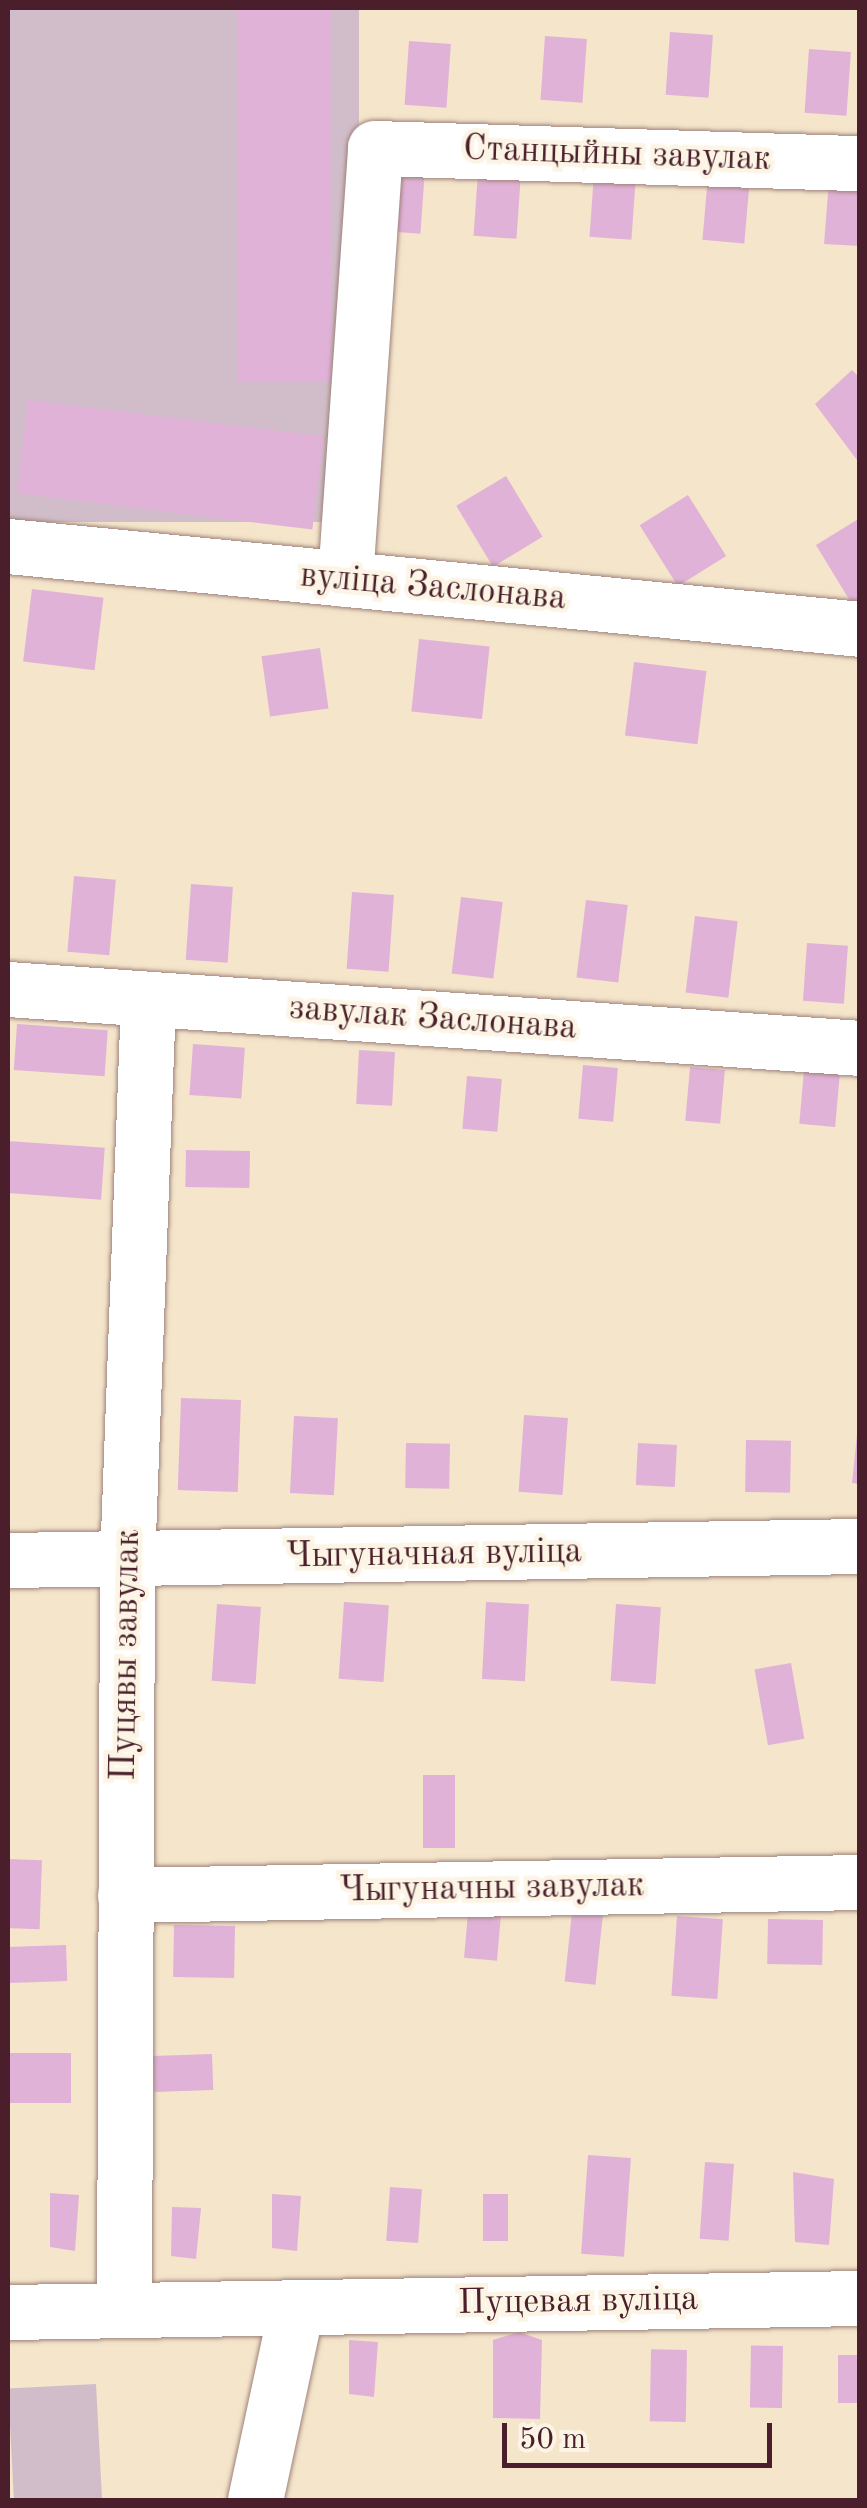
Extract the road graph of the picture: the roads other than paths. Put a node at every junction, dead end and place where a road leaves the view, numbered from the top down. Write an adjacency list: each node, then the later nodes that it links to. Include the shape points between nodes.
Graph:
1 (860, 163): 3 (street, Станцыйны завулак, via 375,148)
2 (8, 546): 3 (street, вуліца Заслонава)
3 (346, 579): 4 (street, вуліца Заслонава)
4 (860, 629)
5 (8, 989): 6 (street, завулак Заслонава)
6 (148, 1000): 7 (street, завулак Заслонава); 10 (street, Пуцявы завулак)
7 (860, 1048)
8 (860, 1546): 10 (street, Чыгуначная вуліца)
9 (8, 1560): 10 (street, Чыгуначная вуліца)
10 (128, 1562): 12 (street, Пуцявы завулак)
11 (860, 1882): 12 (street, Чыгуначны завулак)
12 (125, 1896): 15 (street, Пуцявы завулак)
13 (860, 2298): 14 (street, Пуцевая вуліца)
14 (296, 2308): 15 (street, Пуцевая вуліца); 17 (street)
15 (124, 2310): 16 (street, Пуцевая вуліца)
16 (8, 2312)
17 (255, 2500)

